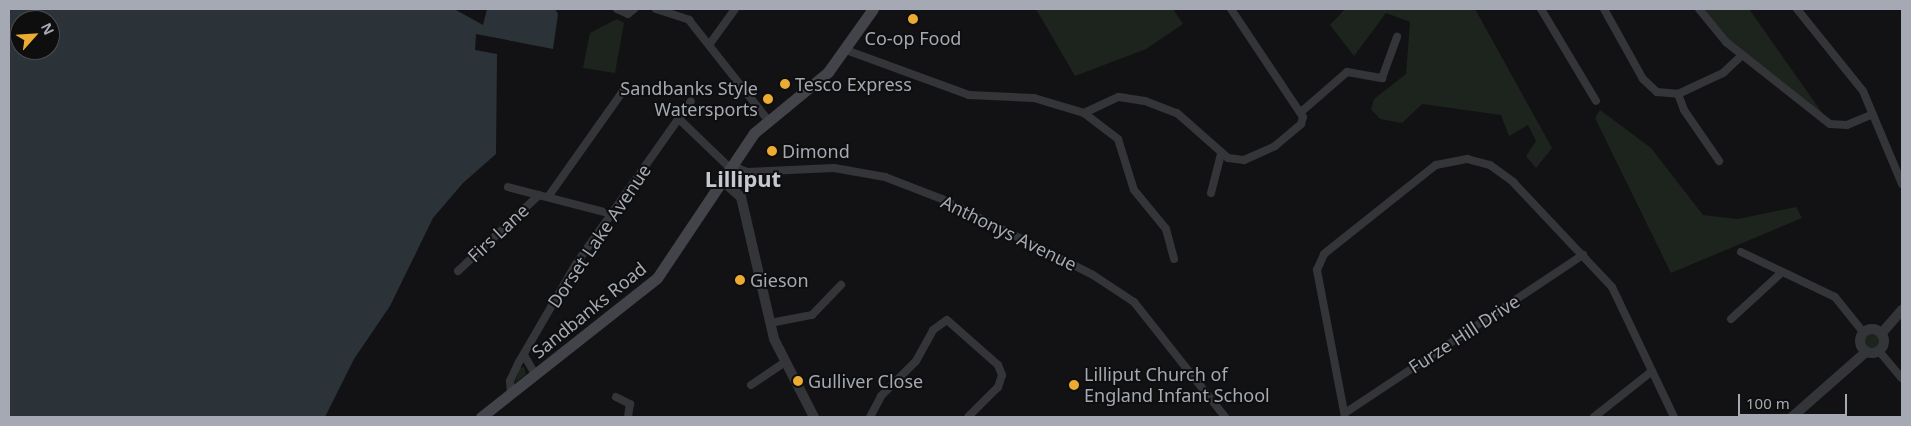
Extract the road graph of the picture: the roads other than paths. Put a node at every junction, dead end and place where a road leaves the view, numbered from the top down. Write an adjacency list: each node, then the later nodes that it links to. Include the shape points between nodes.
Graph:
1 (617, 9): 2 (street, via 628,14)
2 (634, 9)
3 (656, 9): 12 (street, via 684,16)
4 (735, 9): 12 (street)
5 (873, 9): 13 (main road, Sandbanks Road)
6 (1231, 9): 19 (street)
7 (1541, 9): 18 (street)
8 (1604, 9): 16 (street, via 1648,86 1662,94)
9 (1698, 9): 14 (street)
10 (1797, 9): 21 (street, via 1863,91)
11 (1398, 37): 19 (street, via 1385,74 1376,78 1357,72 1342,75)
12 (709, 45): 23 (street)
13 (846, 50): 20 (street, via 950,91 1053,101); 23 (main road, Sandbanks Road, via 816,85)
14 (1742, 55): 16 (street, via 1723,73 1689,84); 21 (street, via 1830,124 1847,125)
15 (622, 91): 32 (street)
16 (1678, 94): 25 (street, via 1684,110)
17 (691, 101): 22 (street, Dorset Lake Avenue)
18 (1596, 101)
19 (1301, 112): 24 (street, via 1302,124 1265,152 1236,160)
20 (1084, 113): 24 (street, via 1119,97 1169,108); 36 (street, via 1118,138 1134,190 1166,229)
21 (1873, 114): 28 (street)
22 (680, 119): 26 (street); 33 (street, Dorset Lake Avenue)
23 (768, 120): 26 (main road, Sandbanks Road, via 750,138)
24 (1221, 154): 30 (street)
25 (1719, 161)
26 (732, 168): 27 (main road, Sandbanks Road); 61 (street, Anthonys Avenue, via 747,172 834,168 884,177 942,199 1093,275 1117,288 1148,317)
27 (724, 181): 42 (street, via 739,192 743,202); 50 (main road, Sandbanks Road, via 657,278)
28 (1902, 184)
29 (508, 187): 31 (street)
30 (1211, 193)
31 (539, 194): 32 (street); 37 (street, Firs Lane)
32 (548, 197): 33 (street)
33 (612, 214): 47 (street, Dorset Lake Avenue, via 576,264)
34 (1741, 252): 38 (street)
35 (1584, 255): 49 (street, via 1612,287); 55 (street, Furze Hill Drive); 55 (street, via 1490,165 1467,159 1436,165 1324,254 1317,270)
36 (1174, 259)
37 (458, 271)
38 (1781, 273): 41 (street); 43 (street, via 1836,297)
39 (841, 285): 42 (street, via 812,315)
40 (1902, 310): 44 (street)
41 (1731, 319)
42 (770, 323): 48 (street)
43 (1863, 332): 44 (street, via 1872,328); 46 (street, via 1859,341)
44 (1882, 334): 45 (street)
45 (1879, 351): 46 (street); 51 (street)
46 (1866, 352): 64 (street)
47 (524, 356): 50 (street); 53 (street, Dorset Lake Avenue, via 510,381)
48 (784, 363): 52 (street); 58 (street)
49 (1652, 371): 62 (street); 63 (street)
50 (536, 376): 53 (main road, Sandbanks Road)
51 (1902, 378)
52 (751, 385)
53 (511, 395): 56 (main road, Sandbanks Road)
54 (616, 398): 57 (street, via 630,404)
55 (1345, 415)
56 (481, 417)
57 (628, 417)
58 (814, 417)
59 (870, 417): 60 (street, via 881,396 916,361 933,330 947,320 1001,370 998,387)
60 (968, 417)
61 (1225, 417)
62 (1594, 417)
63 (1674, 417)
64 (1792, 417)

